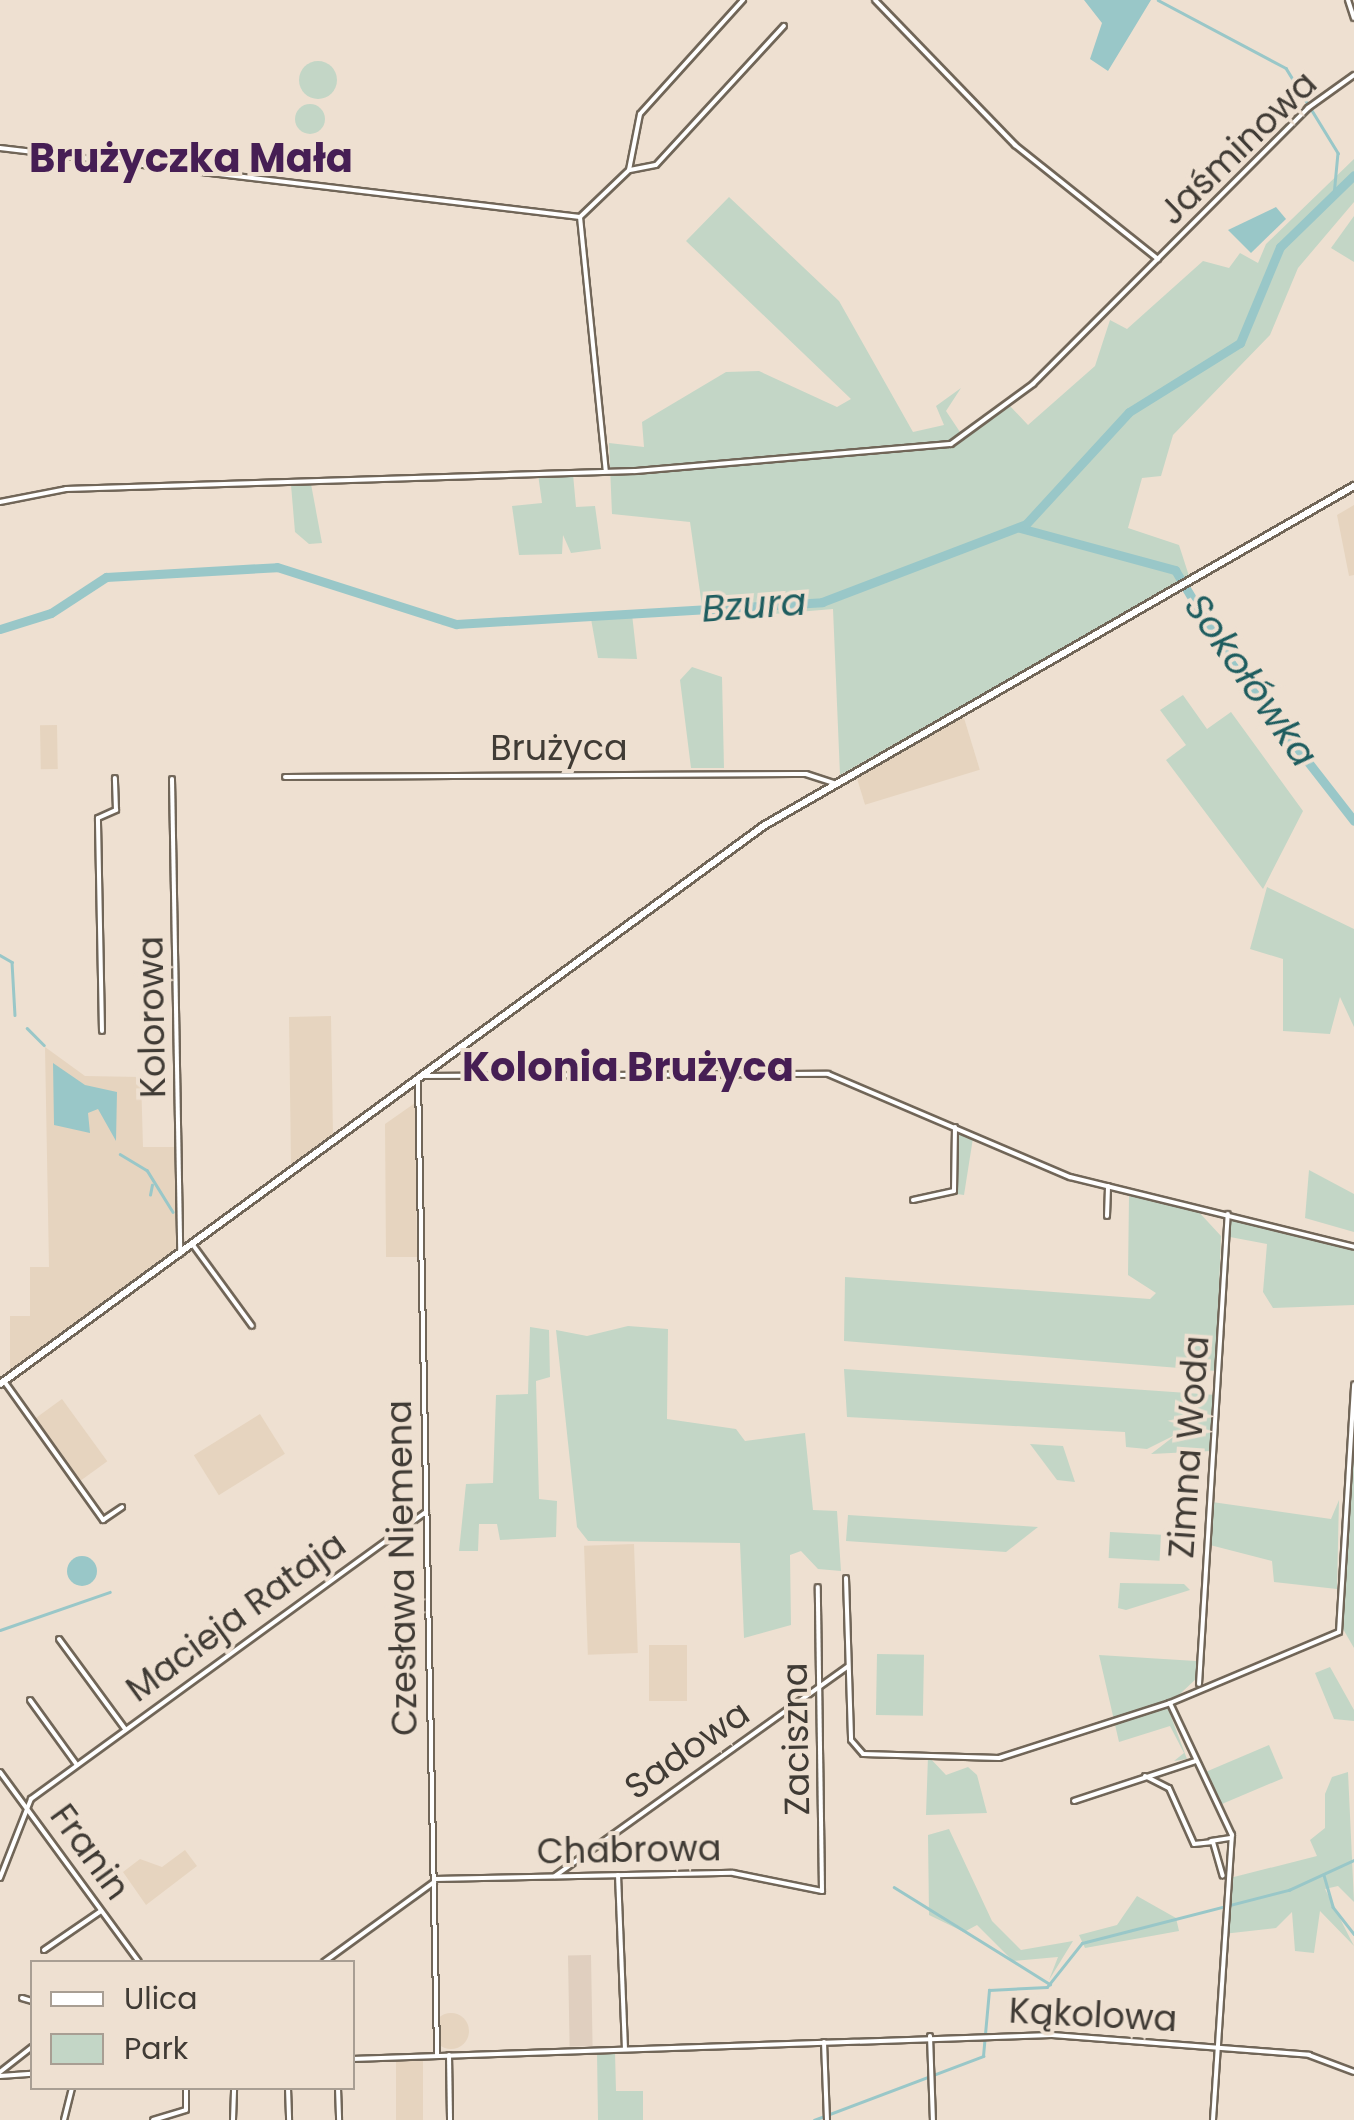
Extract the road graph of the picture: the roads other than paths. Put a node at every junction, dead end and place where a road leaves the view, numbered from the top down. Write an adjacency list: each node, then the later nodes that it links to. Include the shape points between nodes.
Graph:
1 (744, 0): 8 (street, via 640,114)
2 (875, 0): 10 (street, via 1014,145)
3 (1348, 0): 4 (street)
4 (1354, 18)
5 (784, 26): 8 (street, via 656,165)
6 (1354, 76): 10 (street, Jaśminowa, via 1308,108)
7 (0, 148): 9 (street)
8 (629, 170): 9 (street)
9 (580, 218): 11 (street)
10 (1158, 259): 11 (street, Jaśminowa, via 1014,401 951,444)
11 (606, 470): 13 (street, Jaśminowa, via 66,489)
12 (1354, 486): 17 (main road)
13 (0, 502)
14 (285, 777): 17 (street, Brużyca)
15 (115, 778): 18 (street, via 116,810 98,818)
16 (172, 779): 27 (street, Kolorowa)
17 (834, 781): 19 (main road)
18 (102, 1032)
19 (421, 1078): 20 (street, via 828,1074); 25 (main road); 32 (street, Czesława Niemena)
20 (955, 1127): 21 (street); 22 (street, via 954,1191)
21 (1108, 1186): 23 (street); 24 (street)
22 (913, 1200)
23 (1228, 1214): 26 (street); 37 (street, Zimna Woda)
24 (1107, 1216)
25 (193, 1244): 27 (main road); 28 (street)
26 (1354, 1248)
27 (180, 1254): 29 (main road)
28 (252, 1326)
29 (2, 1383): 31 (street, via 102,1520)
30 (1354, 1384): 37 (street, via 1339,1632)
31 (122, 1507)
32 (426, 1512): 41 (street, Macieja Rataja); 53 (street, Czesława Niemena)
33 (846, 1578): 36 (street)
34 (818, 1587): 38 (street, Zaciszna)
35 (59, 1639): 41 (street, Macieja Rataja)
36 (849, 1666): 38 (street, Sadowa); 40 (street, via 852,1745 870,1754 999,1758)
37 (1199, 1684): 40 (street)
38 (820, 1686): 51 (street, Sadowa); 55 (street, Zaciszna)
39 (30, 1700): 43 (street)
40 (1170, 1702): 42 (street)
41 (125, 1728): 43 (street, Macieja Rataja)
42 (1196, 1762): 45 (street); 48 (street)
43 (77, 1765): 47 (street, Macieja Rataja)
44 (0, 1772): 47 (street, Franin)
45 (1144, 1776): 46 (street); 49 (street, via 1169,1788 1194,1844)
46 (1074, 1801)
47 (25, 1805): 52 (street); 56 (street, Franin)
48 (1232, 1838): 49 (street); 54 (street)
49 (1211, 1841): 54 (street)
50 (618, 1875): 51 (street, Chabrowa); 55 (street, Chabrowa, via 733,1872); 65 (street)
51 (555, 1876): 53 (street, Chabrowa)
52 (0, 1878)
53 (434, 1880): 59 (street); 68 (street, Czesława Niemena)
54 (1224, 1880): 66 (street)
55 (822, 1891)
56 (102, 1910): 57 (street); 58 (street, Franin)
57 (44, 1950)
58 (138, 1960)
59 (327, 1960)
60 (22, 1998): 61 (street)
61 (30, 2000)
62 (930, 2036): 63 (street, Kąkolowa); 66 (street, Kąkolowa, via 987,2034); 85 (street)
63 (824, 2042): 65 (street, Kąkolowa); 78 (street)
64 (30, 2049): 71 (street)
65 (624, 2049): 67 (street, Kąkolowa)
66 (1216, 2052): 70 (street, Kąkolowa, via 1309,2055); 86 (street)
67 (449, 2055): 68 (street, Kąkolowa); 84 (street)
68 (437, 2056): 69 (street, Kąkolowa)
69 (355, 2059)
70 (1354, 2072)
71 (0, 2074): 72 (street)
72 (30, 2074)
73 (72, 2090): 79 (street)
74 (186, 2090): 80 (street, via 186,2110)
75 (234, 2090): 81 (street)
76 (288, 2090): 82 (street)
77 (338, 2090): 83 (street)
78 (826, 2117)
79 (64, 2120)
80 (153, 2120)
81 (233, 2120)
82 (288, 2120)
83 (338, 2120)
84 (450, 2120)
85 (933, 2120)
86 (1213, 2120)

